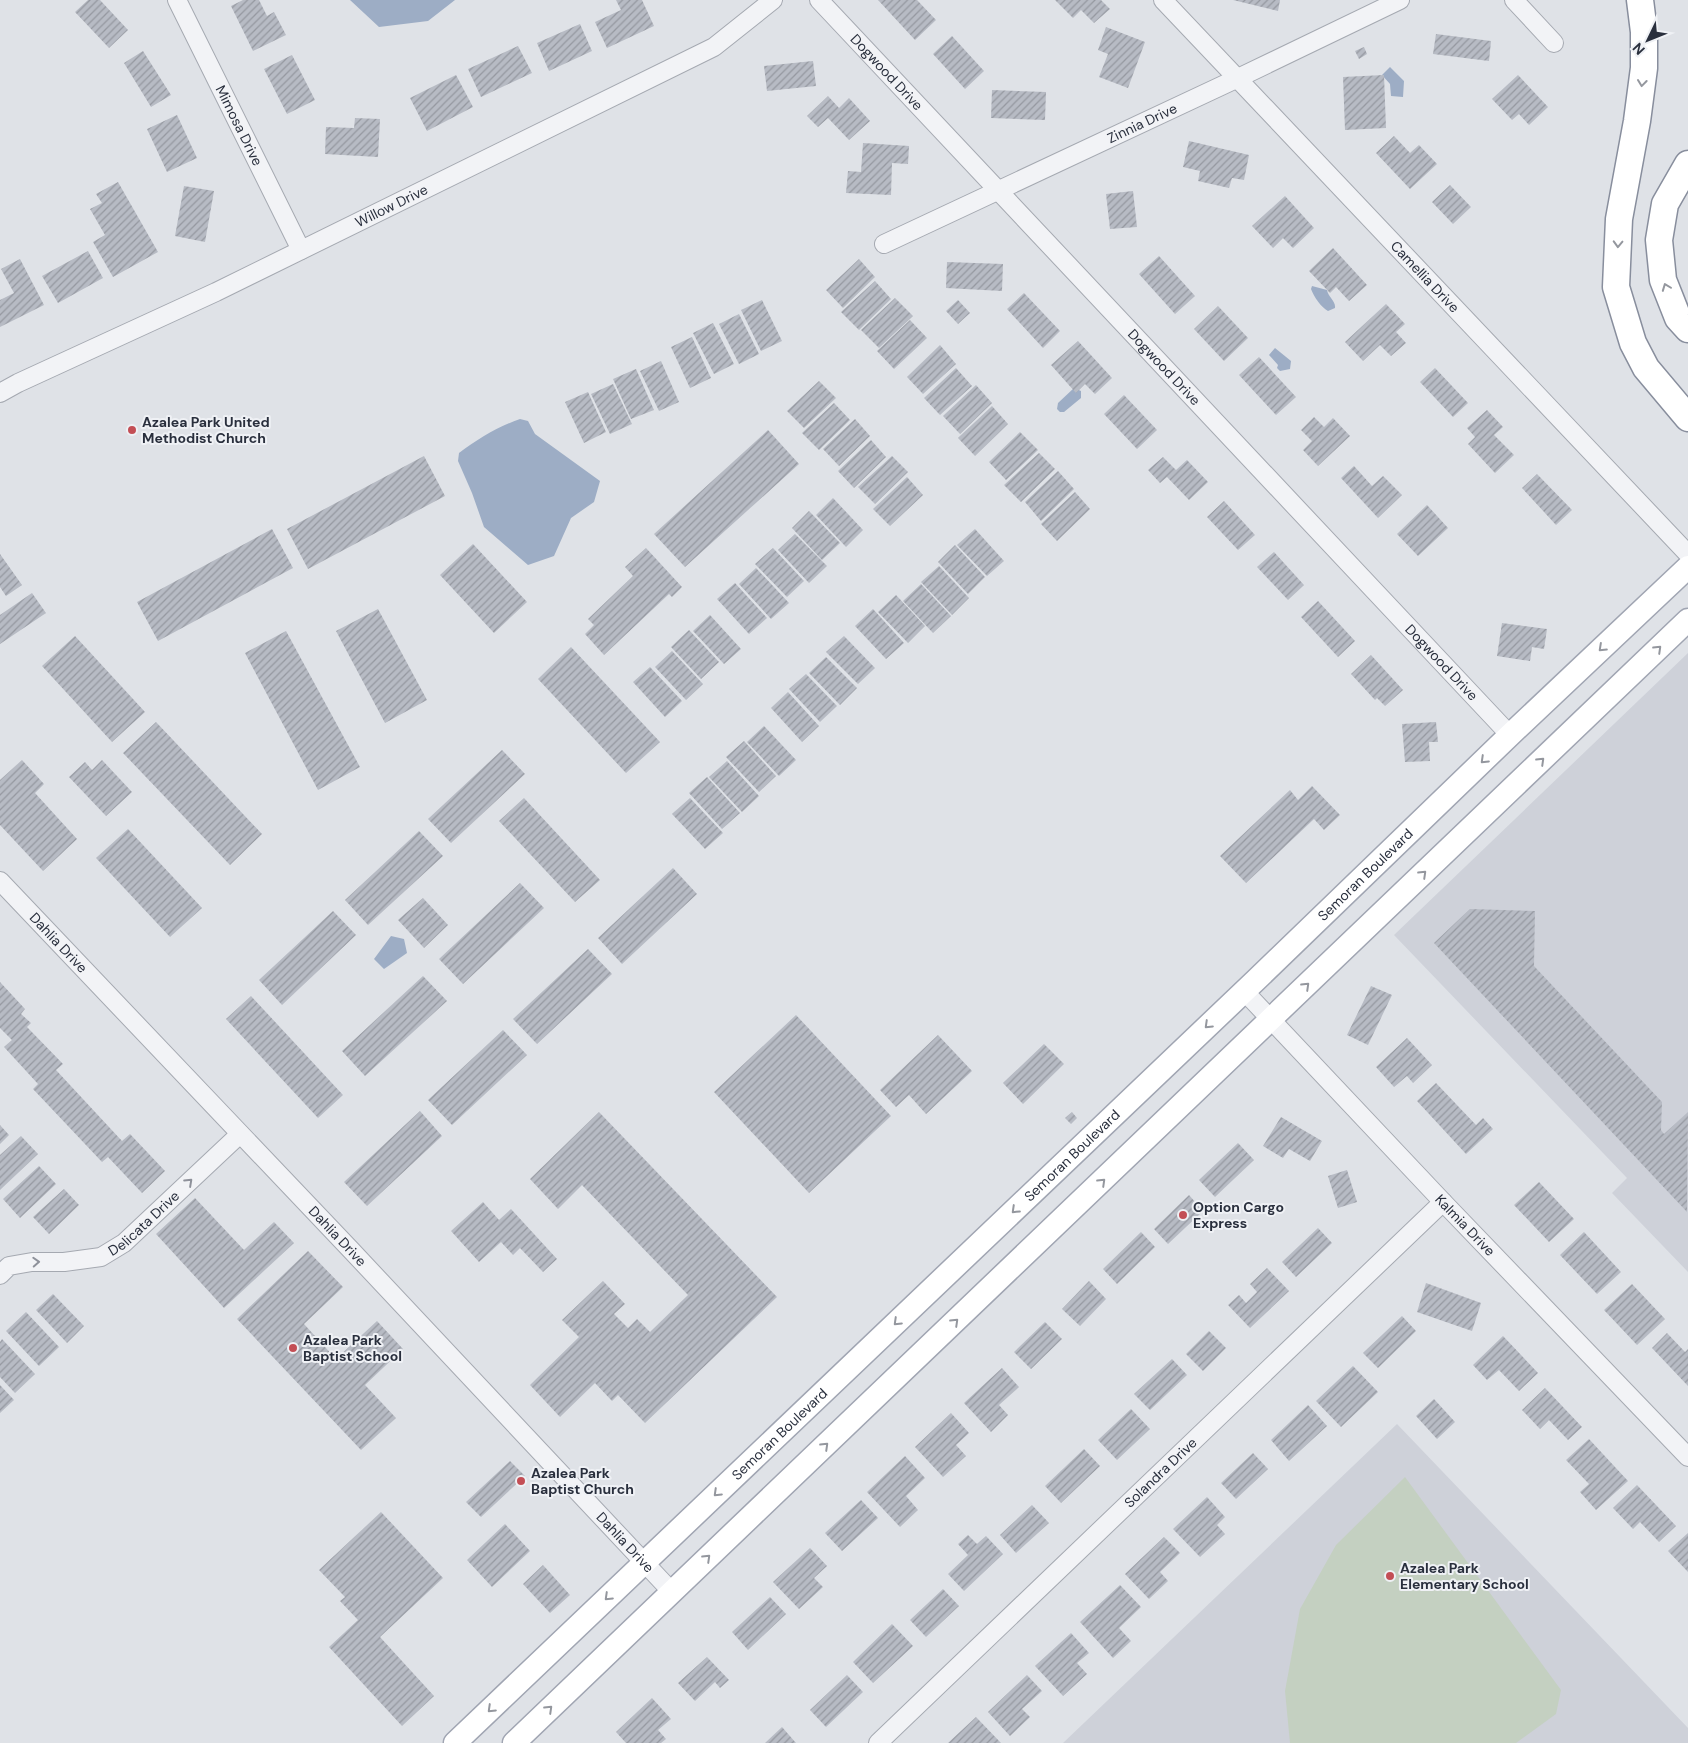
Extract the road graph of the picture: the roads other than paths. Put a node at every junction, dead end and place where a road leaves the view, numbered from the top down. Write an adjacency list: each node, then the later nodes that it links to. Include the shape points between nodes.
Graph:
1 (177, 0): 13 (street, Mimosa Drive)
2 (773, 0): 13 (street, Willow Drive, via 714,47)
3 (818, 0): 11 (street, Dogwood Drive)
4 (1163, 0): 9 (street, Camellia Drive)
5 (1400, 0): 9 (street, Zinnia Drive)
6 (1514, 0): 8 (street)
7 (1640, 0): 16 (highway, one-way to 16, via 1644,68 1619,219 1616,287 1633,343 1646,368)
8 (1554, 43)
9 (1236, 79): 11 (street, Zinnia Drive); 17 (street, Camellia Drive)
10 (1688, 164): 14 (highway, one-way to 10, via 1678,318 1663,280 1659,240 1665,204)
11 (997, 191): 12 (street, Zinnia Drive); 20 (street, Dogwood Drive)
12 (884, 244)
13 (301, 250): 15 (street, Willow Drive)
14 (1688, 330)
15 (0, 393)
16 (1688, 418)
17 (1688, 554)
18 (1688, 567): 20 (main road, Semoran Boulevard, one-way to 20)
19 (1688, 620): 23 (main road, one-way to 19)
20 (1510, 735): 22 (main road, Semoran Boulevard, one-way to 22)
21 (0, 882): 24 (street, Dahlia Drive)
22 (1244, 991): 23 (street, Kalmia Drive); 28 (main road, Semoran Boulevard, one-way to 28)
23 (1271, 1020): 25 (street, Kalmia Drive); 29 (main road, one-way to 23)
24 (240, 1134): 26 (street, Delicata Drive, one-way to 24, via 101,1257 124,1243); 28 (street, Dahlia Drive)
25 (1443, 1202): 27 (street, Kalmia Drive); 32 (street, Solandra Drive)
26 (3, 1266)
27 (1688, 1457)
28 (644, 1563): 29 (street, Dahlia Drive); 30 (main road, Semoran Boulevard, one-way to 30)
29 (672, 1592): 31 (main road, one-way to 29)
30 (455, 1743)
31 (514, 1743)
32 (878, 1743)

